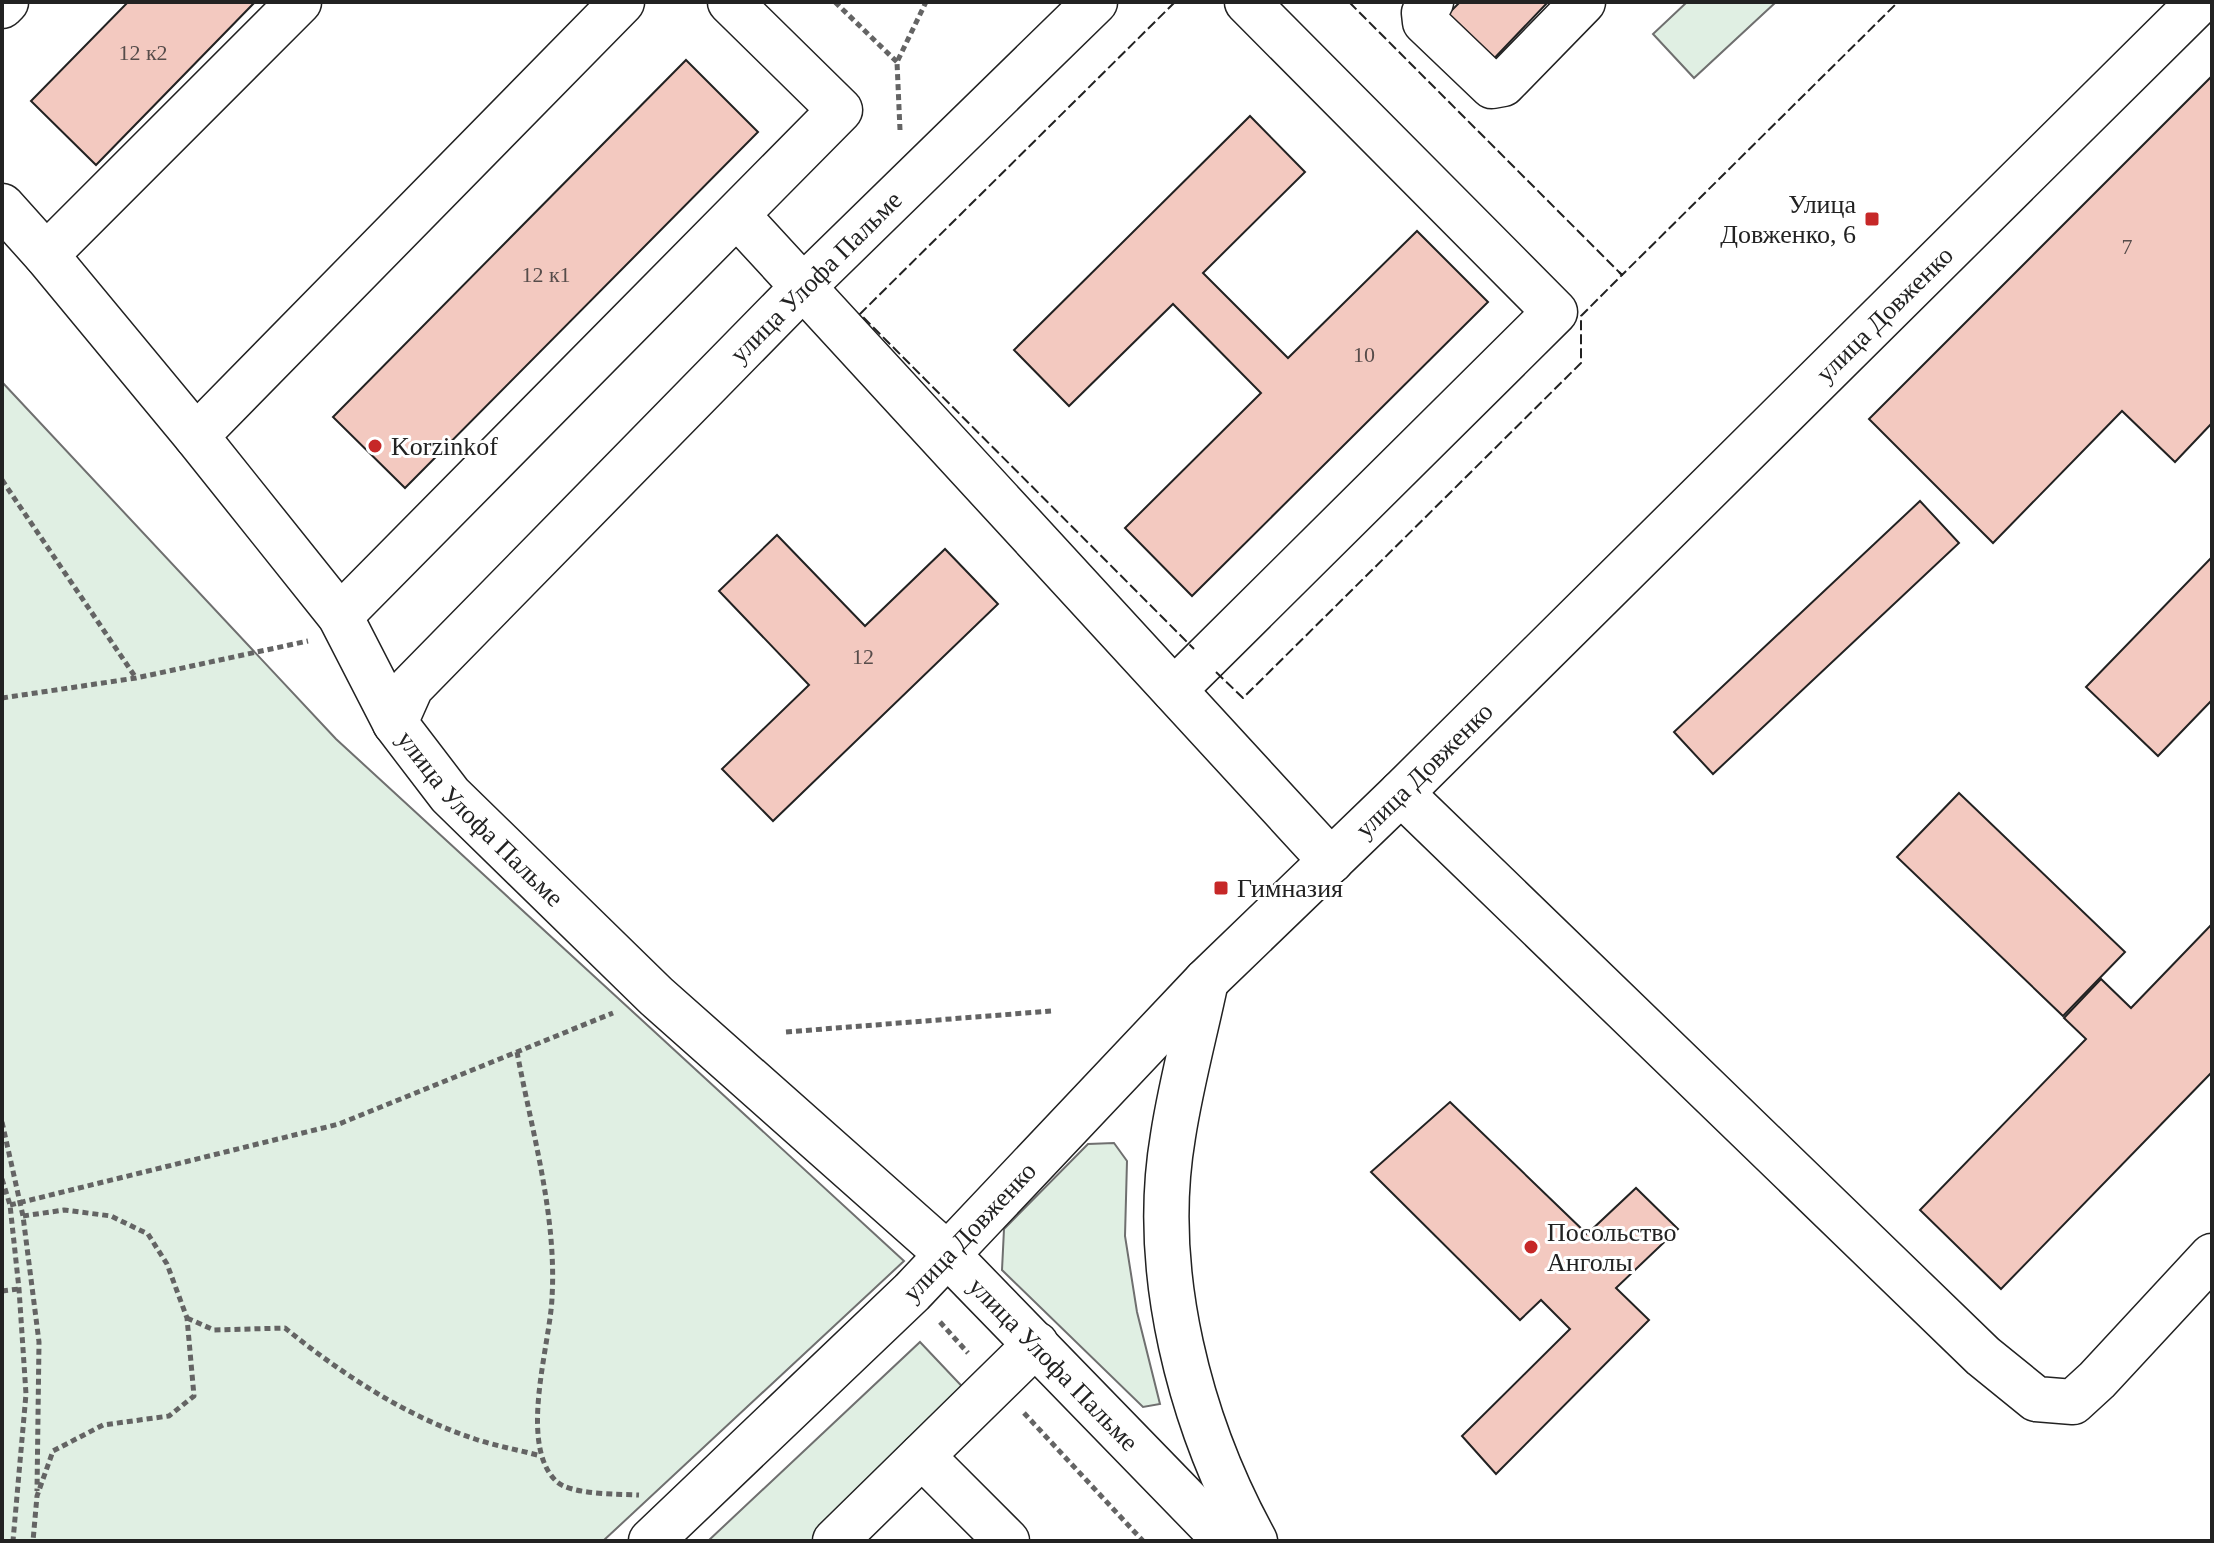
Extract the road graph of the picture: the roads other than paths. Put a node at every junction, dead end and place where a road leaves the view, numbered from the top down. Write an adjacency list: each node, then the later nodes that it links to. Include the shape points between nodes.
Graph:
1 (6, 2): 10 (street)
2 (299, 2): 13 (street)
3 (622, 2): 15 (street)
4 (730, 2): 12 (street, via 840,110)
5 (1095, 2): 14 (street, улица Улофа Пальме)
6 (1247, 2): 17 (street, via 1555,312)
7 (1431, 2): 8 (street, via 1425,22 1492,86 1503,84)
8 (1583, 2)
9 (2199, 2): 19 (street, улица Довженко)
10 (2, 6)
11 (2, 206): 13 (street)
12 (737, 215): 14 (street); 16 (street)
13 (46, 255): 15 (street)
14 (803, 287): 17 (street); 18 (street, улица Улофа Пальме, via 411,687)
15 (196, 436): 16 (street)
16 (345, 626): 18 (street)
17 (1174, 690): 20 (street)
18 (395, 723): 22 (street, улица Улофа Пальме, via 450,795 656,996)
19 (1401, 793): 20 (street, улица Довженко); 23 (street, via 1983,1356 2036,1399 2073,1402)
20 (1331, 861): 21 (street, улица Довженко)
21 (1206, 981): 22 (street, улица Довженко); 30 (street, via 1172,1138 1166,1223 1176,1320 1201,1422)
22 (948, 1255): 24 (street, улица Улофа Пальме); 26 (street, улица Довженко)
23 (2212, 1256)
24 (1036, 1344): 25 (street); 29 (street, улица Улофа Пальме)
25 (922, 1456): 27 (street); 28 (street)
26 (651, 1541)
27 (835, 1541)
28 (1007, 1541)
29 (1226, 1541)
30 (1255, 1541)

